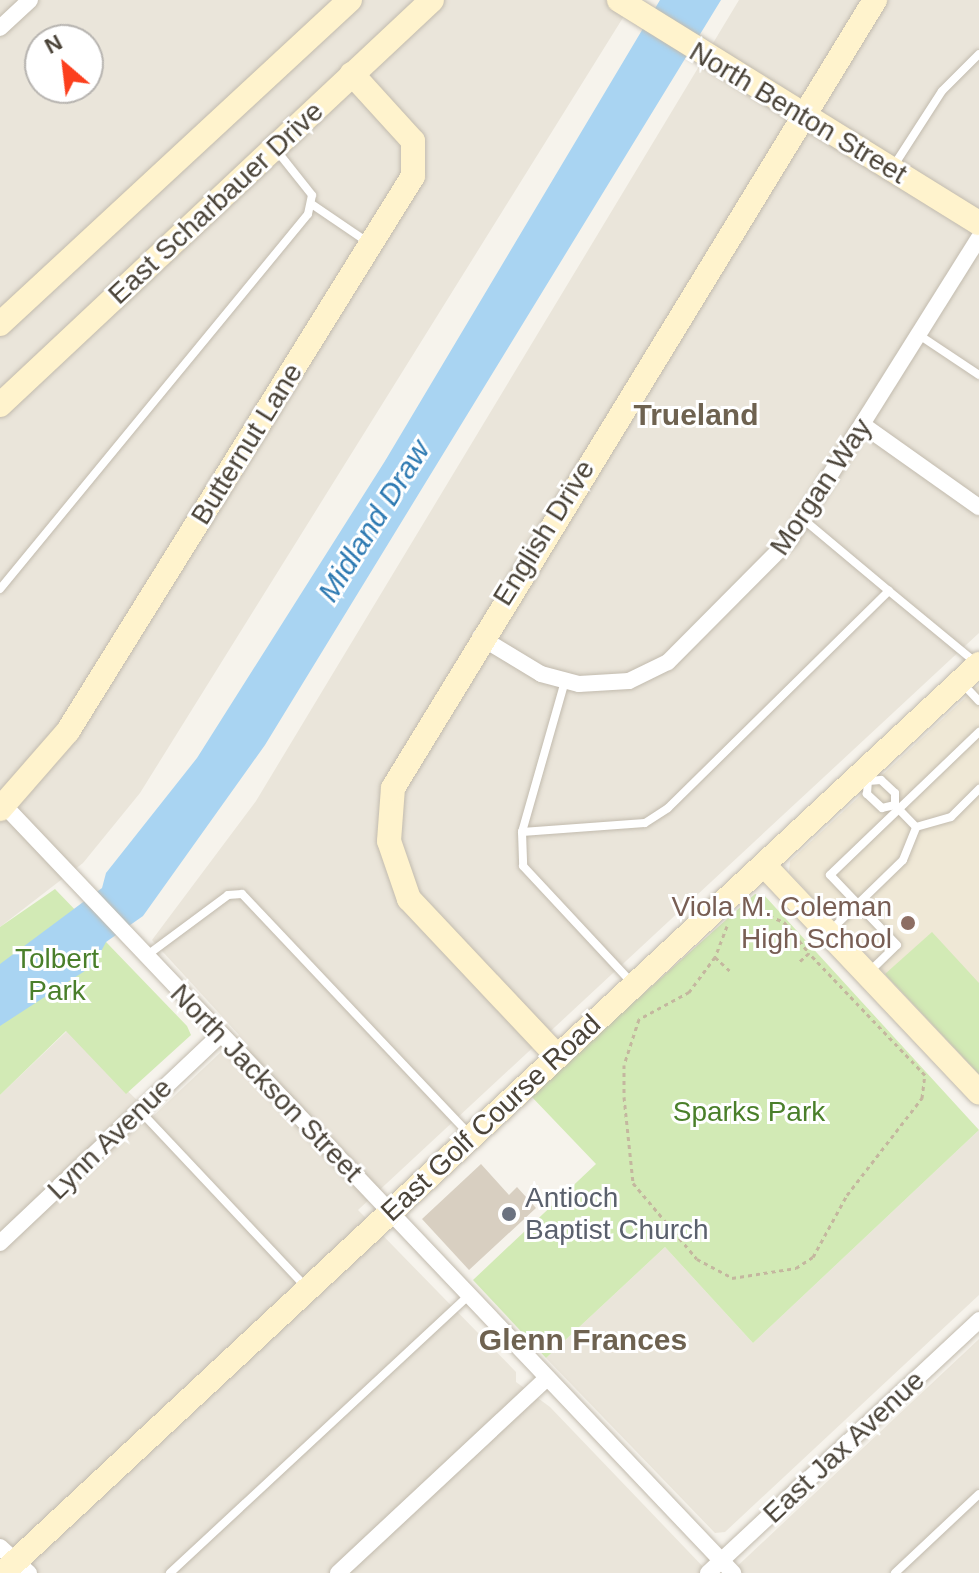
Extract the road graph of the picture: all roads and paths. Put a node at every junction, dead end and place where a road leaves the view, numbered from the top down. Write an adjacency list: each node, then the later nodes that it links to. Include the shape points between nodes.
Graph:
1 (30, 0): 6 (street)
2 (350, 0): 16 (street, East Scharbauer Drive)
3 (432, 0): 8 (street, East Scharbauer Drive)
4 (875, 0): 9 (street, English Drive)
5 (629, 6): 9 (street, North Benton Street, via 706,60)
6 (0, 28)
7 (979, 54): 11 (lane, via 942,91)
8 (352, 74): 10 (street, East Scharbauer Drive); 15 (street, Butternut Lane, via 401,125 417,159)
9 (802, 114): 11 (street, North Benton Street); 25 (street, English Drive)
10 (274, 148): 12 (lane, via 308,187); 19 (street, East Scharbauer Drive)
11 (891, 170): 13 (street, North Benton Street)
12 (313, 205): 15 (lane); 23 (lane)
13 (979, 223)
14 (979, 238): 17 (street, Morgan Way)
15 (371, 245): 32 (street, Butternut Lane, via 68,731)
16 (0, 324)
17 (919, 335): 18 (lane); 20 (street, Morgan Way)
18 (979, 375)
19 (0, 405)
20 (863, 425): 21 (street); 22 (street, Morgan Way)
21 (979, 507)
22 (804, 520): 24 (lane); 27 (street, Morgan Way, via 772,562 668,662 605,686)
23 (0, 589)
24 (889, 591): 26 (lane); 35 (lane, via 668,808 645,823)
25 (480, 637): 27 (street, Morgan Way); 47 (street, English Drive, via 397,776 390,850 415,906)
26 (972, 670): 28 (lane); 30 (street, East Golf Course Road)
27 (565, 681): 35 (lane)
28 (979, 701)
29 (979, 732): 33 (lane)
30 (864, 778): 33 (lane, via 881,780 895,793); 33 (lane, via 867,794 882,808); 36 (street, East Golf Course Road)
31 (979, 789): 34 (lane, via 951,817)
32 (1, 805): 40 (street, North Jackson Street)
33 (897, 807): 34 (lane); 37 (lane, via 830,875)
34 (916, 827): 37 (lane, via 903,860)
35 (522, 832): 45 (lane, via 523,866)
36 (764, 865): 38 (street); 45 (street, East Golf Course Road)
37 (857, 904): 38 (lane); 44 (lane, via 897,945)
38 (828, 933): 44 (street)
39 (809, 953): 41 (path, via 784,922 747,907 726,926); 41 (path, via 925,1075 922,1098 847,1195 813,1257 796,1268 732,1278 697,1259 633,1183 624,1097 624,1065 639,1019 689,992); 42 (path)
40 (145, 956): 46 (street, North Jackson Street); 50 (lane, via 228,895 242,894)
41 (715, 957): 43 (path)
42 (798, 963)
43 (731, 972)
44 (867, 974): 48 (street)
45 (634, 985): 47 (street, East Golf Course Road)
46 (220, 1035): 49 (street, Lynn Avenue); 51 (street, North Jackson Street)
47 (557, 1056): 50 (street, East Golf Course Road)
48 (979, 1092)
49 (140, 1111): 52 (street, Lynn Avenue); 53 (lane)
50 (471, 1136): 51 (street, East Golf Course Road)
51 (390, 1213): 53 (street, East Golf Course Road); 54 (street, North Jackson Street)
52 (0, 1243)
53 (308, 1290): 58 (street, East Golf Course Road)
54 (468, 1296): 56 (street, North Jackson Street); 60 (lane)
55 (979, 1320): 59 (street, East Jax Avenue)
56 (547, 1378): 59 (street, North Jackson Street); 61 (street)
57 (979, 1494): 63 (lane)
58 (12, 1563)
59 (727, 1567): 62 (street, East Jax Avenue)
60 (170, 1573)
61 (338, 1573)
62 (708, 1573)
63 (895, 1573)

